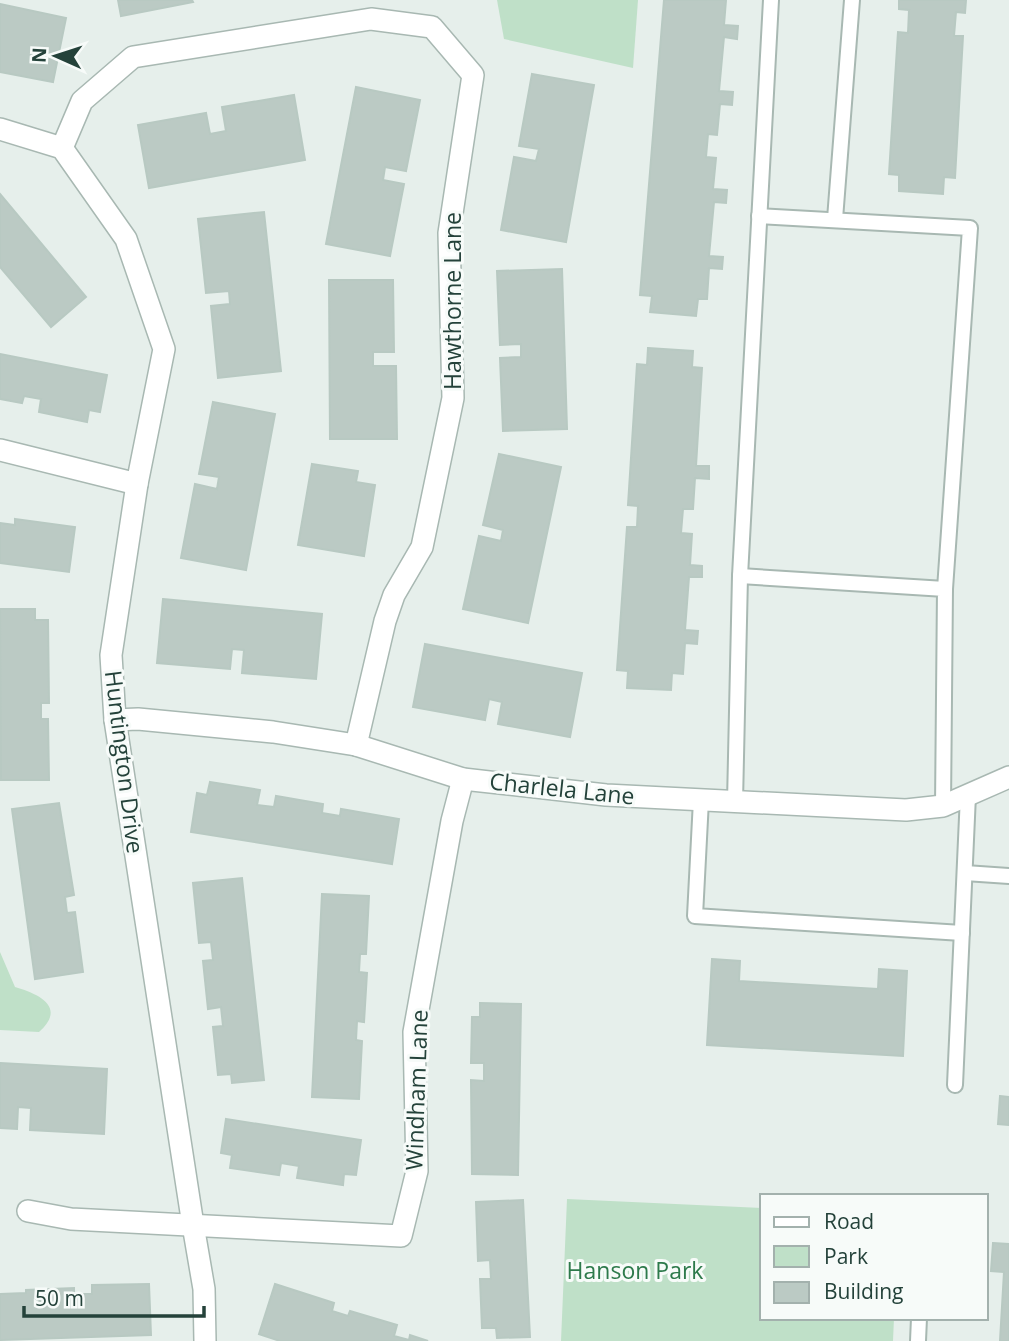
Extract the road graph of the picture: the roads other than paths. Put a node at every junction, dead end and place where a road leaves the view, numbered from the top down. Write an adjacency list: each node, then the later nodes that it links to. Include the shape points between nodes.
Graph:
1 (771, 0): 5 (lane)
2 (852, 0): 6 (lane)
3 (0, 129): 4 (street)
4 (62, 148): 8 (street, Huntington Drive, via 126,239 164,349); 12 (street, Hawthorne Lane, via 82,101 133,57 371,19 432,27 473,75 449,233 453,398 422,547 394,595)
5 (759, 216): 6 (lane); 9 (lane)
6 (835, 219): 10 (lane, via 970,228)
7 (0, 450): 8 (street)
8 (137, 484): 11 (street, Huntington Drive, via 111,655)
9 (740, 576): 10 (lane); 17 (lane)
10 (945, 589): 18 (lane)
11 (115, 720): 12 (street, Charlela Lane); 24 (street, Huntington Drive)
12 (356, 745): 14 (street, Charlela Lane)
13 (1009, 777): 15 (street, Charlela Lane)
14 (463, 779): 16 (street, Charlela Lane); 24 (street, Windham Lane, via 415,1032 417,1171 401,1237)
15 (968, 795): 18 (street, Charlela Lane); 19 (lane)
16 (701, 800): 17 (street, Charlela Lane); 21 (lane, via 695,916)
17 (735, 802): 18 (street, Charlela Lane, via 906,810)
18 (943, 806)
19 (965, 873): 20 (lane); 21 (lane)
20 (1009, 876)
21 (962, 933): 22 (lane)
22 (955, 1085)
23 (28, 1211): 24 (street, via 71,1220)
24 (192, 1225): 26 (street, Huntington Drive, via 204,1289)
25 (919, 1320): 27 (lane)
26 (205, 1341)
27 (918, 1341)

